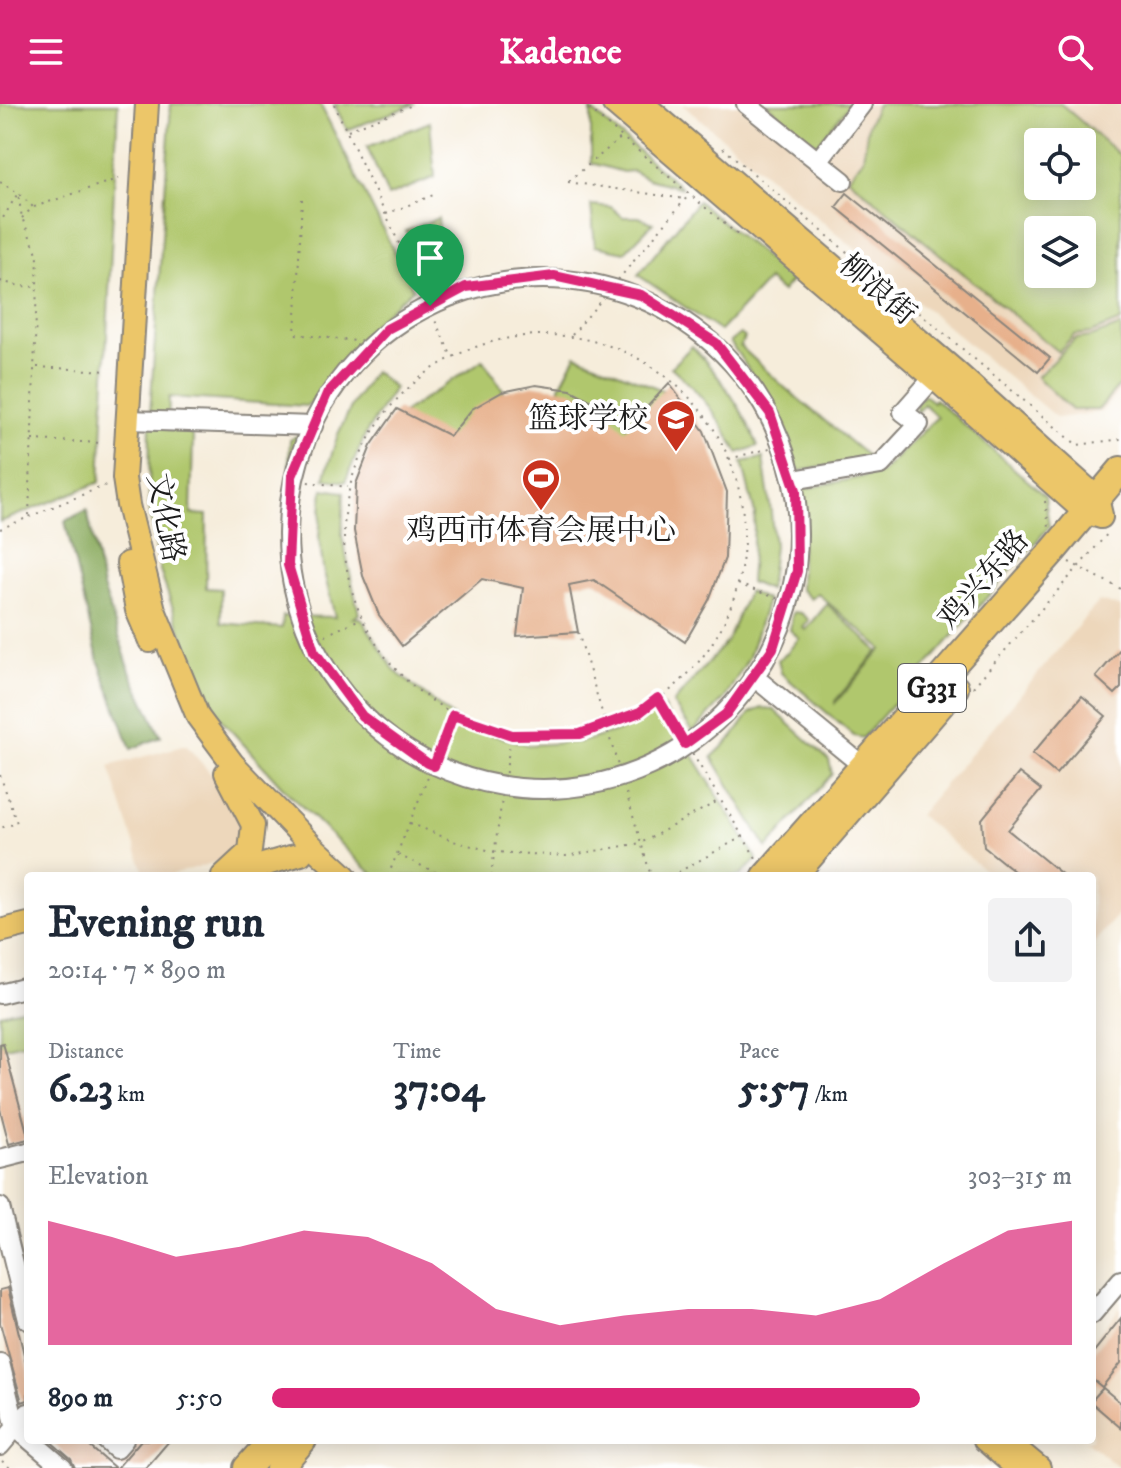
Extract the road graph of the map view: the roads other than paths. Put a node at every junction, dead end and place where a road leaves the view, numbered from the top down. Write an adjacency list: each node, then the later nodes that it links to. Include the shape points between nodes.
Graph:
1 (136, 104): 17 (main road, 文化路, via 111,483 137,610 186,724)
2 (147, 104): 10 (main road, 文化路)
3 (614, 104): 9 (main road, 柳浪街)
4 (643, 104): 14 (main road, 柳浪街, via 955,371)
5 (746, 104): 7 (street)
6 (862, 104): 7 (street)
7 (818, 161): 8 (street)
8 (843, 181)
9 (933, 378): 13 (street, via 903,412 919,424 881,465); 14 (main road, 柳浪街)
10 (128, 420): 11 (street); 18 (main road, 文化路, via 128,505 154,610 198,717)
11 (313, 426): 13 (street, via 327,394 387,329 466,287 554,276 641,295 716,343 770,413); 15 (street, via 292,480 288,565 314,651 362,716 427,763 504,788 585,788 661,762 726,714)
12 (1121, 470): 14 (highway, 鸡兴东路 / G331)
13 (793, 480): 15 (street, via 797,571 773,648)
14 (1101, 506): 16 (highway, 鸡兴东路 / G331); 24 (highway, 鸡兴东路 / G331, via 1066,560)
15 (753, 676): 16 (street)
16 (863, 766): 19 (highway, 鸡兴东路 / G331)
17 (226, 773): 18 (main road, 文化路); 20 (main road, via 253,825 250,851)
18 (306, 850): 21 (main road); 22 (main road, 文化路); 23 (main road, 文化路)
19 (761, 868)
20 (228, 872)
21 (237, 872)
22 (321, 872)
23 (339, 872)
24 (796, 872)
25 (24, 925): 26 (main road)
26 (0, 931)
27 (24, 988): 28 (street)
28 (0, 994)
29 (24, 1153): 30 (street)
30 (0, 1159)
31 (0, 1207): 32 (street)
32 (15, 1271): 34 (street)
33 (1121, 1280): 35 (street)
34 (24, 1305)
35 (1096, 1309)
36 (0, 1363): 37 (street)
37 (24, 1427)
38 (24, 1431): 44 (street)
39 (39, 1444): 45 (street)
40 (268, 1444): 46 (highway)
41 (300, 1444): 47 (highway)
42 (990, 1444): 48 (main road)
43 (1011, 1444): 49 (main road)
44 (0, 1446)
45 (63, 1468)
46 (247, 1468)
47 (279, 1468)
48 (1017, 1468)
49 (1039, 1468)

